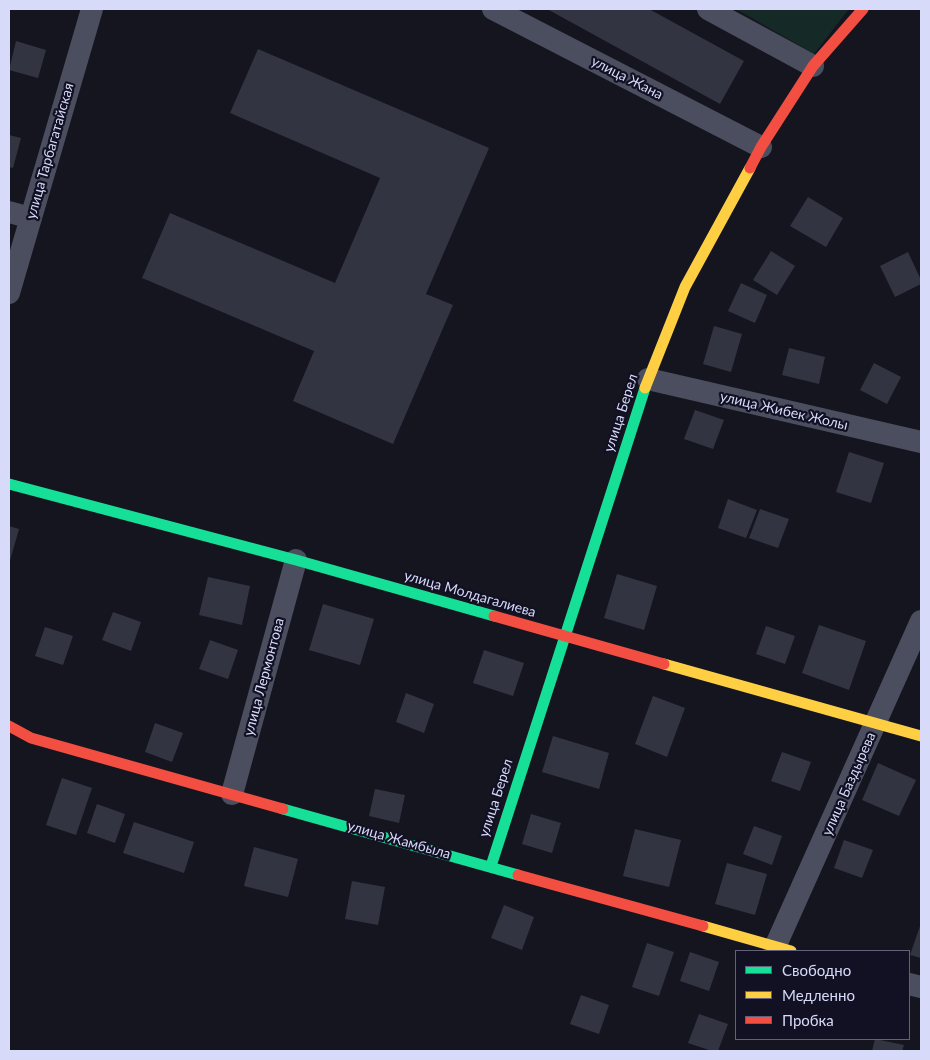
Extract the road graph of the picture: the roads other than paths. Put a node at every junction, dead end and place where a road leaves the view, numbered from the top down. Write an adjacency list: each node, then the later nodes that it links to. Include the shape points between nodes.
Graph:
1 (92, 9): 8 (street, улица Тарбагатайская)
2 (493, 9): 6 (street, улица Жана)
3 (708, 9): 5 (street)
4 (863, 9): 5 (street, улица Берел)
5 (813, 66): 6 (street, улица Берел)
6 (762, 147): 10 (street, улица Берел, via 685,287)
7 (9, 212): 8 (street)
8 (31, 218): 9 (street, улица Тарбагатайская)
9 (9, 294)
10 (648, 379): 11 (street, улица Жибек Жолы); 15 (street, улица Берел)
11 (921, 442)
12 (9, 484): 13 (street, улица Молдагалиева)
13 (296, 560): 15 (street, улица Молдагалиева); 19 (street, улица Лермонтова)
14 (921, 621): 16 (street, улица Баздырева)
15 (564, 636): 16 (street, улица Молдагалиева); 20 (street, улица Берел)
16 (876, 723): 18 (street, улица Молдагалиева); 21 (street, улица Баздырева)
17 (9, 726): 19 (street, улица Жамбыла, via 32,738)
18 (921, 736)
19 (232, 794): 20 (street, улица Жамбыла)
20 (491, 866): 21 (street, улица Жамбыла)
21 (783, 949)

